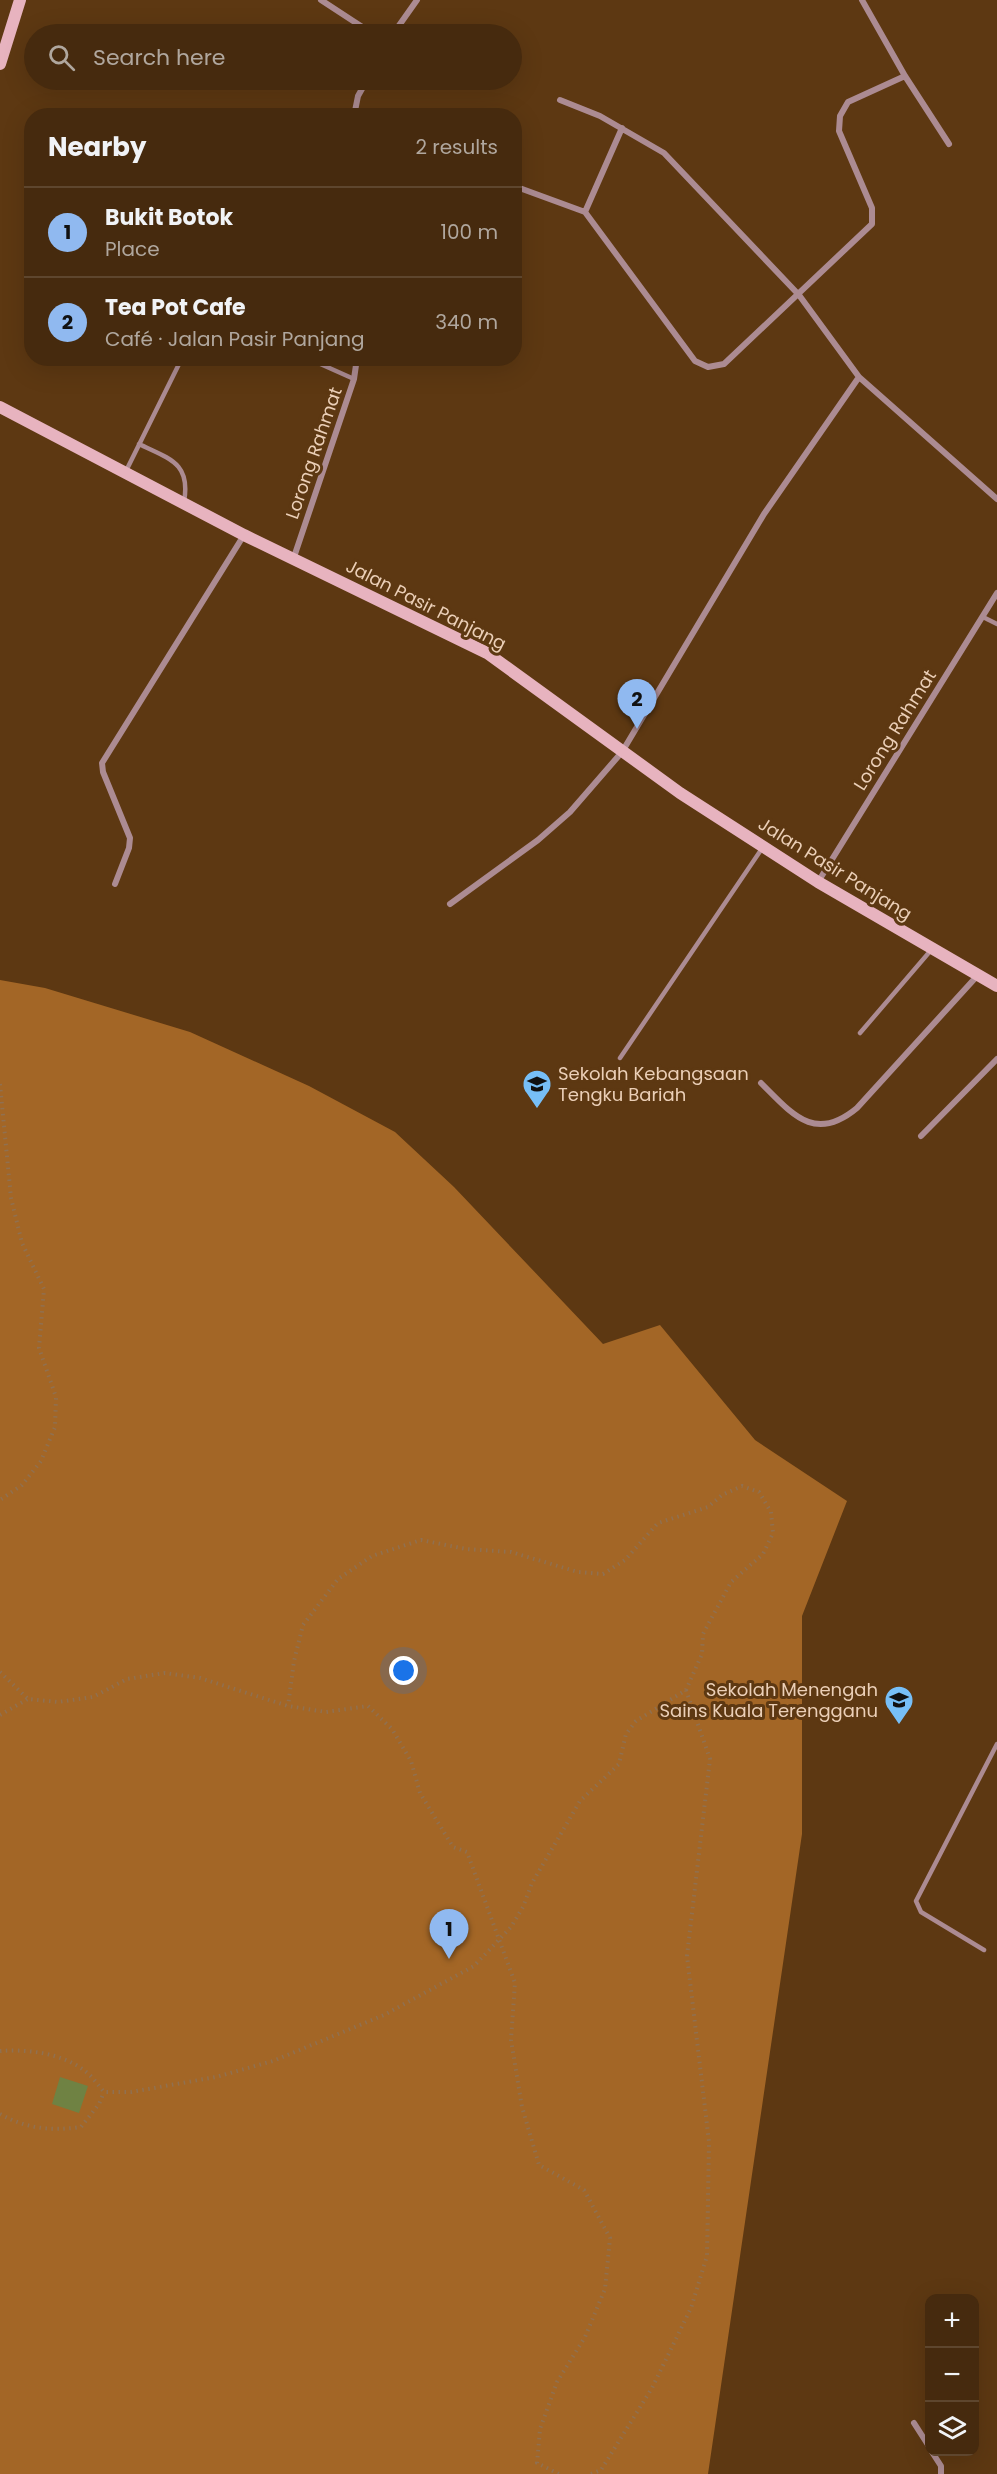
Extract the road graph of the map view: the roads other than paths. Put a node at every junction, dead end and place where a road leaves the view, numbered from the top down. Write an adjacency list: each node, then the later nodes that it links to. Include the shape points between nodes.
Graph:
1 (20, 0): 7 (main road)
2 (321, 0): 5 (street)
3 (417, 0): 6 (street)
4 (862, 0): 8 (street)
5 (358, 24)
6 (400, 24)
7 (0, 64)
8 (905, 76): 13 (street); 16 (street, via 848,102 840,116 838,130 872,208 872,224)
9 (361, 90): 11 (street)
10 (560, 100): 12 (street)
11 (356, 108)
12 (622, 128): 15 (street); 16 (street, via 664,153)
13 (949, 144)
14 (522, 189): 15 (street)
15 (585, 212): 16 (street, via 695,361 708,368 724,364)
16 (799, 295): 20 (street)
17 (178, 366): 23 (lane)
18 (324, 366): 21 (lane)
19 (356, 366): 21 (street, Lorong Rahmat)
20 (859, 376): 25 (street); 32 (street, via 764,514)
21 (354, 380): 28 (street, Lorong Rahmat)
22 (0, 407): 24 (main road, Jalan Pasir Panjang)
23 (139, 444): 24 (lane); 26 (lane, via 182,468 188,484)
24 (125, 474): 26 (main road, Jalan Pasir Panjang)
25 (997, 499)
26 (184, 504): 27 (main road, Jalan Pasir Panjang)
27 (244, 535): 28 (main road, Jalan Pasir Panjang); 35 (street, via 102,763 130,838)
28 (294, 557): 32 (main road, Jalan Pasir Panjang, via 487,653)
29 (997, 593): 30 (street, Lorong Rahmat)
30 (983, 616): 31 (lane); 34 (street, Lorong Rahmat)
31 (997, 624)
32 (622, 752): 33 (main road, Jalan Pasir Panjang); 36 (street, via 570,812)
33 (763, 847): 34 (main road, Jalan Pasir Panjang); 41 (lane)
34 (818, 882): 37 (main road, Jalan Pasir Panjang)
35 (115, 884)
36 (450, 904)
37 (932, 949): 38 (main road, Jalan Pasir Panjang); 40 (lane)
38 (978, 975): 39 (main road, Jalan Pasir Panjang); 43 (street, via 842,1120 827,1125 810,1123 792,1114)
39 (997, 986)
40 (860, 1033)
41 (621, 1058)
42 (997, 1059): 44 (street)
43 (761, 1083)
44 (921, 1136)
45 (997, 1744): 46 (lane, via 916,1901 921,1912)
46 (984, 1950)
47 (914, 2423): 48 (street)
48 (925, 2440)
49 (935, 2456): 50 (street)
50 (941, 2474)

